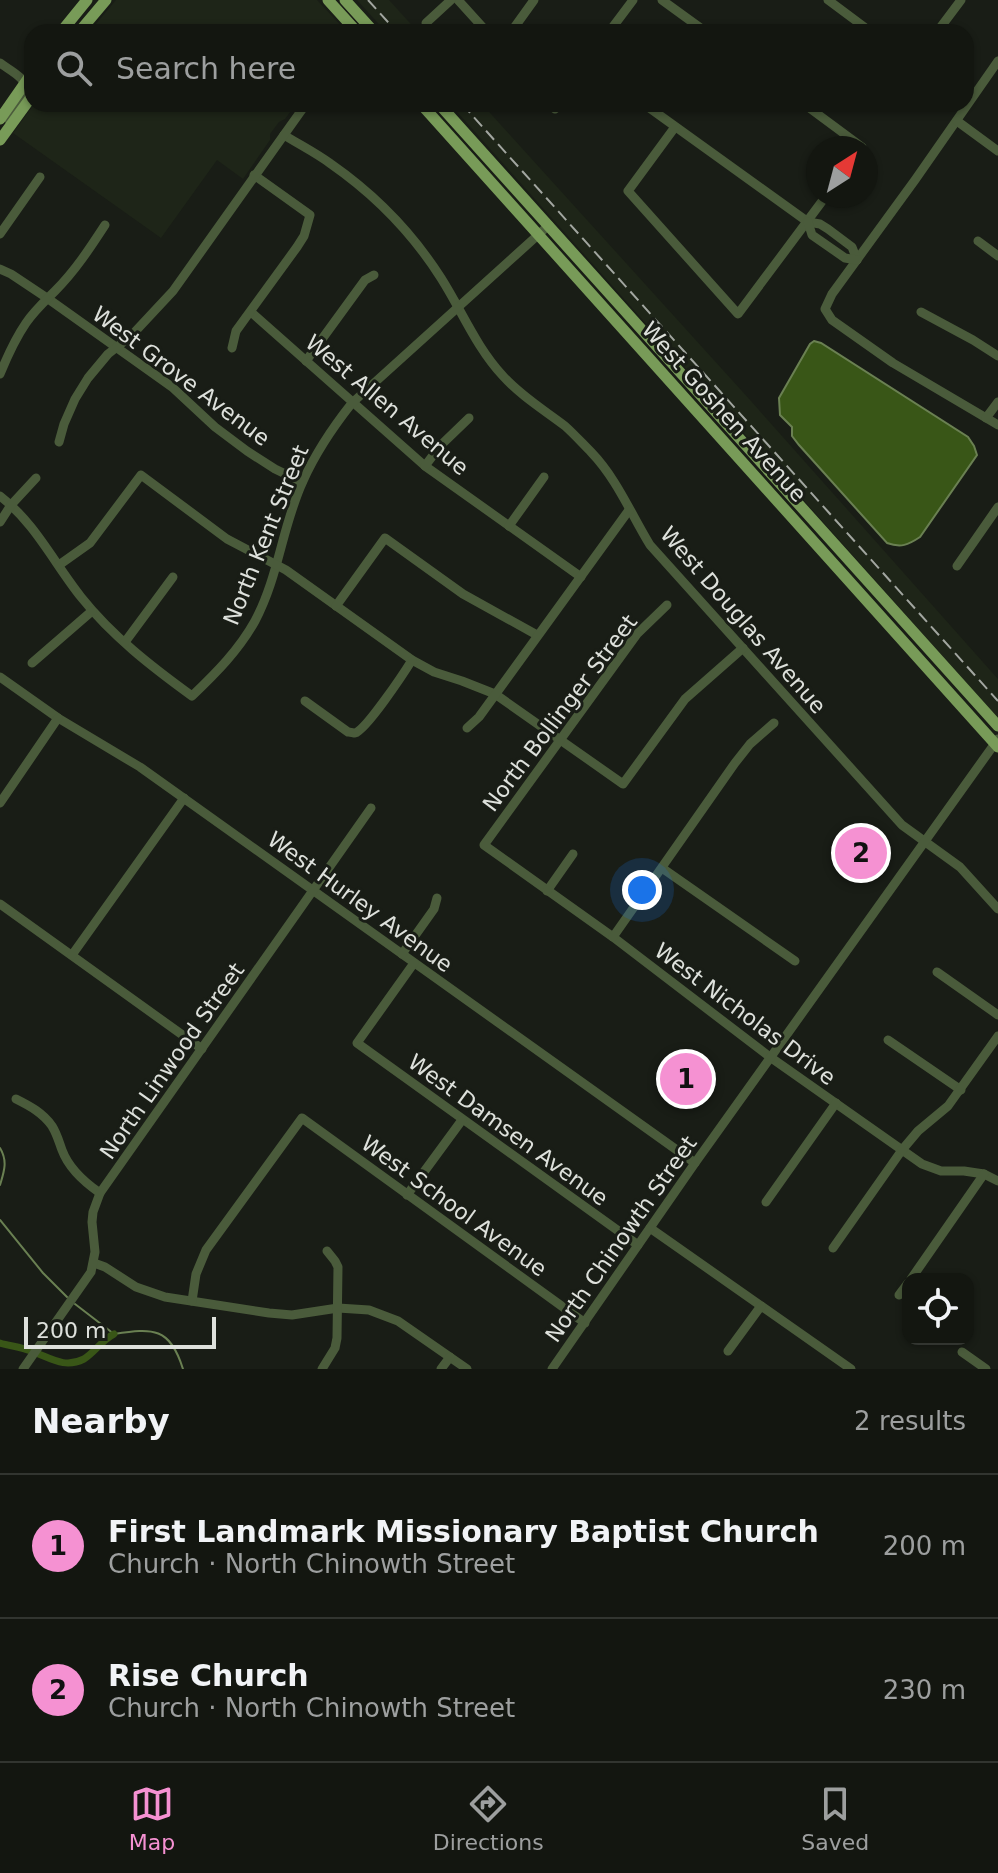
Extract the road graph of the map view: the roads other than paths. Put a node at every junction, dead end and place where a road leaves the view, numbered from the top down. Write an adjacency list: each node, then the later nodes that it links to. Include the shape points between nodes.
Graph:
1 (87, 0): 13 (main road)
2 (106, 0): 14 (main road)
3 (328, 0): 15 (main road)
4 (451, 0): 12 (street)
5 (458, 0): 17 (street)
6 (633, 0): 19 (street)
7 (662, 0): 20 (street)
8 (828, 0): 21 (street)
9 (961, 0): 22 (street)
10 (344, 2): 16 (main road)
11 (529, 2): 18 (street)
12 (426, 23)
13 (68, 24)
14 (86, 24)
15 (350, 24)
16 (365, 24)
17 (479, 24)
18 (516, 24)
19 (615, 24)
20 (695, 24)
21 (860, 24)
22 (943, 24)
23 (998, 61): 27 (street)
24 (0, 63): 25 (street)
25 (24, 75)
26 (24, 85): 36 (main road)
27 (974, 96)
28 (24, 97): 39 (street)
29 (24, 107): 42 (main road)
30 (300, 112): 40 (street)
31 (428, 112): 51 (main road, West Goshen Avenue)
32 (446, 112): 49 (main road, West Goshen Avenue)
33 (655, 112): 38 (street)
34 (815, 112): 41 (street)
35 (963, 112): 37 (street)
36 (0, 119)
37 (957, 121): 43 (street); 56 (street)
38 (675, 127): 47 (street); 47 (street, via 628,191 738,314)
39 (0, 133)
40 (284, 135): 44 (street); 60 (street, West Douglas Avenue, via 364,189 401,226)
41 (847, 136)
42 (0, 140)
43 (998, 151)
44 (254, 175): 61 (street, via 310,215 304,236); 63 (street, via 173,291)
45 (40, 177): 50 (street)
46 (818, 208): 47 (street)
47 (808, 222): 52 (street); 54 (street, via 812,235)
48 (105, 225): 59 (street)
49 (549, 225): 51 (street, North Kent Street); 85 (main road, West Goshen Avenue)
50 (0, 234)
51 (539, 235): 60 (street, North Kent Street); 81 (main road, West Goshen Avenue)
52 (835, 235): 54 (street); 56 (street, via 852,247)
53 (978, 241): 55 (street)
54 (828, 245): 56 (street)
55 (998, 256)
56 (857, 260): 71 (street, via 825,309 832,320)
57 (0, 269): 59 (street, West Grove Avenue)
58 (374, 275): 66 (street)
59 (47, 298): 63 (street, West Grove Avenue); 67 (street, via 24,325)
60 (458, 308): 69 (street, North Kent Street); 82 (street, West Douglas Avenue, via 504,377 594,455)
61 (251, 312): 64 (street, via 236,331); 66 (street, West Allen Avenue)
62 (921, 312): 65 (street)
63 (116, 347): 73 (street, via 88,378); 77 (street, West Grove Avenue, via 247,451)
64 (232, 348)
65 (998, 356)
66 (306, 361): 69 (street, West Allen Avenue)
67 (0, 374)
68 (998, 402): 71 (street)
69 (352, 403): 74 (street, West Allen Avenue); 77 (street, North Kent Street)
70 (469, 418): 74 (street)
71 (986, 418): 72 (street)
72 (998, 425)
73 (59, 442)
74 (425, 466): 84 (street, West Allen Avenue)
75 (544, 477): 84 (street)
76 (36, 478): 79 (street)
77 (302, 482): 87 (street, North Kent Street)
78 (0, 496): 79 (street)
79 (11, 505): 83 (street); 86 (street)
80 (998, 507): 88 (street)
81 (785, 509): 85 (main road, via 804,518 841,558); 107 (main road, West Goshen Avenue)
82 (629, 510): 90 (street); 96 (street, West Douglas Avenue, via 650,545)
83 (0, 522)
84 (509, 526): 90 (street, West Allen Avenue)
85 (848, 559): 104 (main road, West Goshen Avenue)
86 (59, 565): 87 (street, via 90,543 141,475 227,539); 93 (street)
87 (277, 565): 92 (street); 95 (street, North Kent Street, via 242,642 192,696)
88 (957, 566)
89 (173, 577): 95 (street)
90 (581, 577): 94 (street)
91 (667, 605): 106 (street, North Bollinger Street, via 637,634)
92 (336, 606): 94 (street, via 385,538 463,594); 97 (street)
93 (92, 611): 95 (street); 98 (street)
94 (537, 635): 100 (street)
95 (125, 642)
96 (743, 648): 106 (street, via 685,699 623,784); 111 (street, West Douglas Avenue, via 902,825)
97 (412, 660): 100 (street); 101 (street, via 376,712 354,733)
98 (32, 663)
99 (0, 677): 102 (street, West Hurley Avenue)
100 (495, 694): 105 (street); 106 (street)
101 (305, 701)
102 (58, 718): 108 (street, West Hurley Avenue); 109 (street)
103 (774, 723): 114 (street, via 750,744)
104 (998, 726)
105 (467, 728)
106 (560, 740): 112 (street, North Bollinger Street)
107 (997, 743): 111 (street, North Chinowth Street)
108 (184, 798): 115 (street, West Hurley Avenue); 122 (street)
109 (0, 803)
110 (371, 808): 115 (street)
111 (925, 842): 119 (street, West Douglas Avenue, via 960,867); 130 (street, North Chinowth Street)
112 (484, 845): 116 (street, West Nicholas Drive)
113 (573, 854): 116 (street)
114 (662, 868): 120 (street); 123 (street)
115 (314, 891): 121 (street, West Hurley Avenue); 129 (street, North Linwood Street)
116 (547, 891): 120 (street, West Nicholas Drive)
117 (437, 898): 121 (street)
118 (0, 904): 122 (street)
119 (998, 909)
120 (613, 937): 130 (street, West Nicholas Drive)
121 (402, 954): 124 (street, West Hurley Avenue)
122 (72, 955): 129 (street)
123 (795, 961)
124 (414, 963): 134 (street, West Damsen Avenue, via 357,1043); 136 (street, West Hurley Avenue)
125 (937, 972): 126 (street)
126 (998, 1015)
127 (998, 1036): 131 (street)
128 (888, 1040): 131 (street)
129 (202, 1049): 139 (street, North Linwood Street)
130 (770, 1057): 133 (street, West Nicholas Drive); 136 (street, North Chinowth Street)
131 (961, 1090): 135 (street)
132 (16, 1099): 139 (street, via 45,1117 74,1172)
133 (836, 1103): 135 (street, West Nicholas Drive); 141 (street)
134 (462, 1120): 140 (street); 143 (street, West Damsen Avenue)
135 (902, 1150): 137 (street, West Nicholas Drive, via 941,1171); 144 (street)
136 (695, 1163): 142 (street, North Chinowth Street)
137 (984, 1174): 138 (street, West Nicholas Drive); 147 (street)
138 (998, 1181)
139 (100, 1193): 146 (street, North Linwood Street, via 92,1222)
140 (407, 1195): 150 (street, West School Avenue, via 302,1118 206,1250); 153 (street, West School Avenue)
141 (766, 1202)
142 (650, 1228): 143 (street, North Chinowth Street); 151 (street)
143 (638, 1245): 153 (street, North Chinowth Street)
144 (833, 1248)
145 (327, 1251): 152 (street, via 338,1267)
146 (94, 1263): 150 (street, via 148,1293); 157 (street)
147 (915, 1273)
148 (902, 1291): 149 (street)
149 (899, 1295)
150 (192, 1301): 152 (street, via 292,1315)
151 (761, 1306): 154 (street); 162 (street)
152 (338, 1308): 156 (street, via 384,1314); 158 (street, via 335,1348)
153 (585, 1323): 161 (street, North Chinowth Street)
154 (728, 1351)
155 (962, 1352): 163 (street)
156 (450, 1357): 159 (street); 160 (street)
157 (23, 1369)
158 (322, 1369)
159 (441, 1369)
160 (467, 1369)
161 (552, 1369)
162 (851, 1369)
163 (986, 1369)

